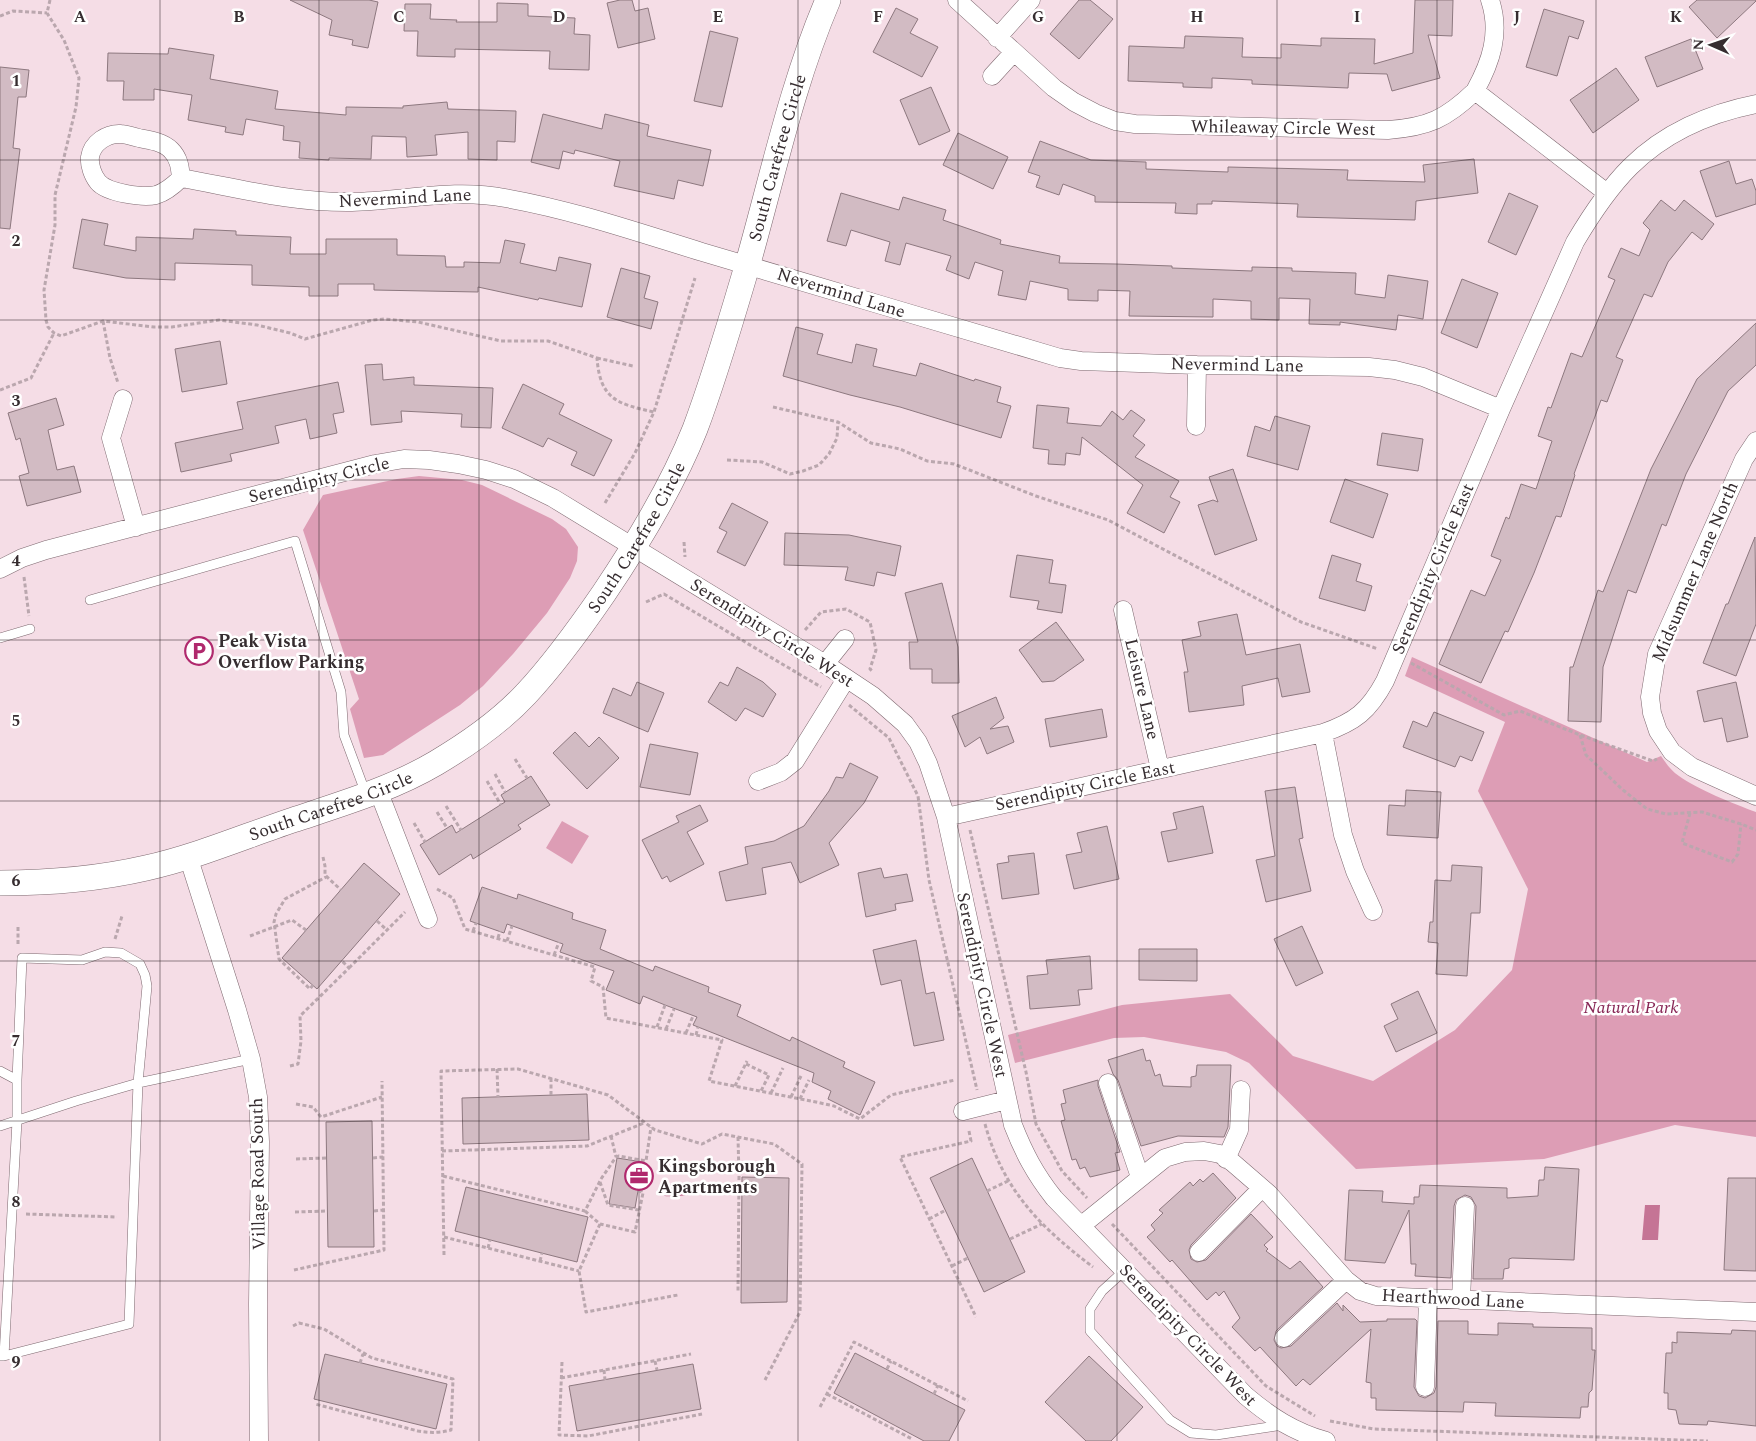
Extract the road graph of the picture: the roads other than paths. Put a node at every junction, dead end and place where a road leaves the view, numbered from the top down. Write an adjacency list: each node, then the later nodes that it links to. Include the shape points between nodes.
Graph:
1 (828, 0): 12 (main road, South Carefree Circle, via 800,76)
2 (957, 0): 5 (street, Whileaway Circle West)
3 (1031, 0): 5 (street)
4 (1490, 0): 8 (street, Whileaway Circle West, via 1494,10 1493,49)
5 (996, 38): 6 (street, Whileaway Circle West)
6 (1013, 53): 7 (street); 8 (street, Whileaway Circle West, via 1074,102 1115,121 1135,124 1412,128 1435,121 1457,108)
7 (992, 76)
8 (1475, 91): 11 (street)
9 (1756, 104): 11 (street, Serendipity Circle East, via 1725,111 1678,131 1630,166)
10 (181, 178): 10 (street, via 175,156 170,149 155,141 120,134 106,136 95,144 90,157 91,170 98,183 112,190 142,196 157,195); 12 (street, Nevermind Lane, via 282,197 326,201 480,194 618,225)
11 (1607, 192): 15 (street, Serendipity Circle East, via 1575,242)
12 (747, 265): 13 (street, Nevermind Lane, via 1060,358); 19 (main road, South Carefree Circle, via 694,430)
13 (1197, 365): 15 (street, Nevermind Lane, via 1395,370 1423,377); 16 (street)
14 (123, 399): 18 (street, via 111,438)
15 (1501, 409): 28 (street, Serendipity Circle East, via 1385,681 1375,699 1360,714 1344,726)
16 (1196, 426)
17 (1756, 442): 32 (street, Midsummer Lane North, via 1744,459 1657,654 1650,697 1658,731 1672,752 1692,767)
18 (136, 527): 19 (street, Serendipity Circle, via 375,464 404,459 429,460 477,468 514,479 553,498); 20 (street, Serendipity Circle, via 46,550)
19 (634, 548): 26 (street, Serendipity Circle West); 31 (main road, South Carefree Circle, via 581,627 524,696 496,721 435,764)
20 (0, 569)
21 (90, 600): 31 (lane, via 296,541 341,692 344,735)
22 (1123, 610): 29 (street, Leisure Lane)
23 (30, 629): 24 (lane)
24 (0, 638)
25 (845, 639): 26 (street)
26 (825, 664): 27 (street, Serendipity Circle West)
27 (846, 678): 30 (street, via 795,761 781,772); 33 (street, Serendipity Circle West, via 905,724 918,742)
28 (1323, 733): 29 (street, Serendipity Circle East); 36 (street, via 1343,835)
29 (1160, 770): 33 (street, Serendipity Circle East)
30 (758, 781)
31 (372, 792): 34 (main road, South Carefree Circle); 37 (street)
32 (1756, 796)
33 (946, 817): 44 (street, Serendipity Circle West)
34 (188, 856): 35 (main road, South Carefree Circle, via 145,869 78,880); 38 (street, Village Road South)
35 (0, 883)
36 (1373, 911)
37 (428, 919)
38 (251, 1059): 41 (lane); 63 (street, Village Road South, via 258,1097 260,1142)
39 (0, 1071): 40 (lane)
40 (17, 1080): 41 (lane, via 22,958 82,960 114,951 140,964 147,986); 46 (lane)
41 (138, 1083): 46 (lane); 60 (lane, via 129,1324)
42 (1108, 1083): 49 (street)
43 (1241, 1090): 48 (street, via 1240,1130)
44 (1007, 1100): 45 (street); 52 (street, Serendipity Circle West, via 1013,1125 1038,1178)
45 (963, 1111)
46 (17, 1121): 47 (lane); 60 (lane)
47 (0, 1126)
48 (1226, 1158): 49 (street, Hearthwood Lane, via 1204,1151 1185,1152 1165,1158); 50 (street, Hearthwood Lane)
49 (1140, 1178): 52 (street, Hearthwood Lane)
50 (1262, 1188): 53 (street); 55 (street, Hearthwood Lane)
51 (1465, 1206): 57 (street)
52 (1082, 1226): 54 (street, Serendipity Circle West)
53 (1199, 1252)
54 (1125, 1270): 62 (street, Serendipity Circle West, via 1246,1396); 62 (lane, via 1102,1291 1090,1309 1090,1331 1170,1420 1191,1433 1216,1435)
55 (1346, 1280): 56 (street, Hearthwood Lane, via 1360,1291 1376,1296); 59 (street)
56 (1428, 1299): 57 (street, Hearthwood Lane); 61 (street)
57 (1462, 1300): 58 (street, Hearthwood Lane)
58 (1756, 1312)
59 (1284, 1338)
60 (2, 1356)
61 (1426, 1387)
62 (1286, 1425): 64 (street, Serendipity Circle West, via 1304,1435)
63 (259, 1441)
64 (1326, 1441)

